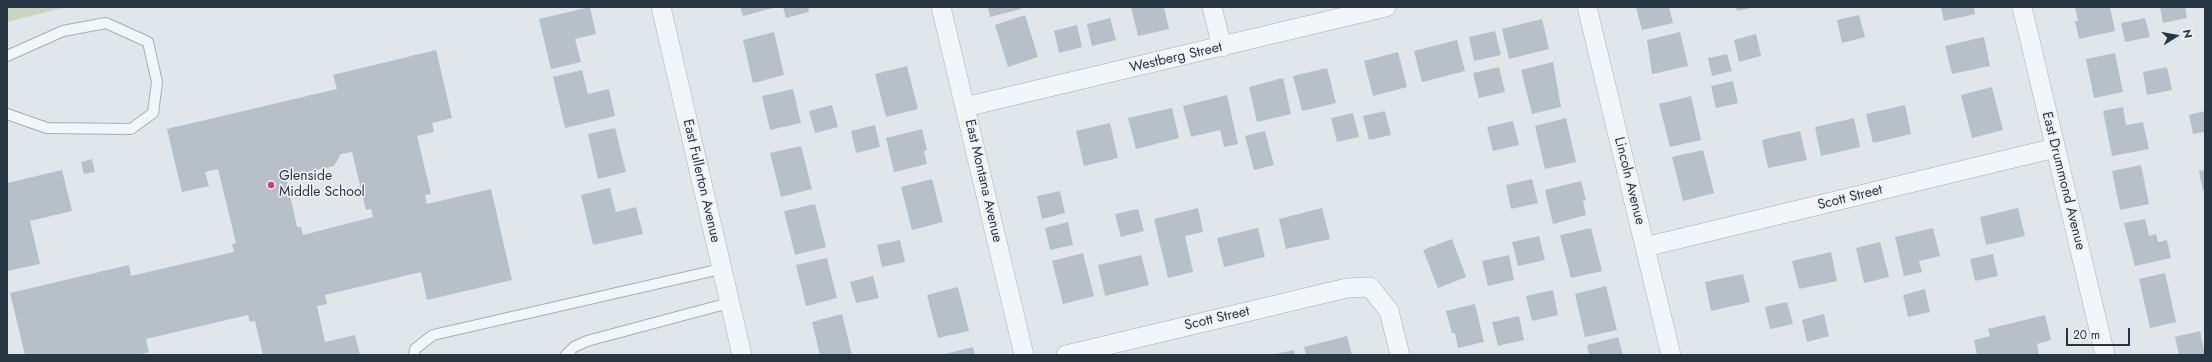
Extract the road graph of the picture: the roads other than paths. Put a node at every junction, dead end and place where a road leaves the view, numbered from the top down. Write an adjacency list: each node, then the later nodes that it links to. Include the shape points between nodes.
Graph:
1 (661, 7): 13 (street, East Fullerton Avenue)
2 (941, 7): 9 (street, East Montana Avenue)
3 (1212, 7): 7 (street)
4 (1386, 7): 7 (street, Westberg Street)
5 (1587, 7): 12 (street, Lincoln Avenue)
6 (2022, 7): 11 (street, East Drummond Avenue)
7 (1222, 47): 9 (street, Westberg Street)
8 (7, 56): 10 (lane, via 63,31 106,23 148,42 157,82 153,113 131,129 47,128)
9 (965, 107): 18 (street, East Montana Avenue)
10 (7, 114)
11 (2055, 148): 12 (street, Scott Street); 22 (street, East Drummond Avenue)
12 (1645, 247): 21 (street, Lincoln Avenue)
13 (722, 269): 14 (street, East Fullerton Avenue); 15 (lane, via 433,335 415,349)
14 (729, 303): 16 (lane, via 587,341); 17 (street, East Fullerton Avenue)
15 (414, 355)
16 (566, 355)
17 (742, 355)
18 (1024, 355)
19 (1066, 355): 20 (street, Scott Street, via 1347,288 1370,287 1389,311)
20 (1400, 355)
21 (1671, 355)
22 (2105, 355)

